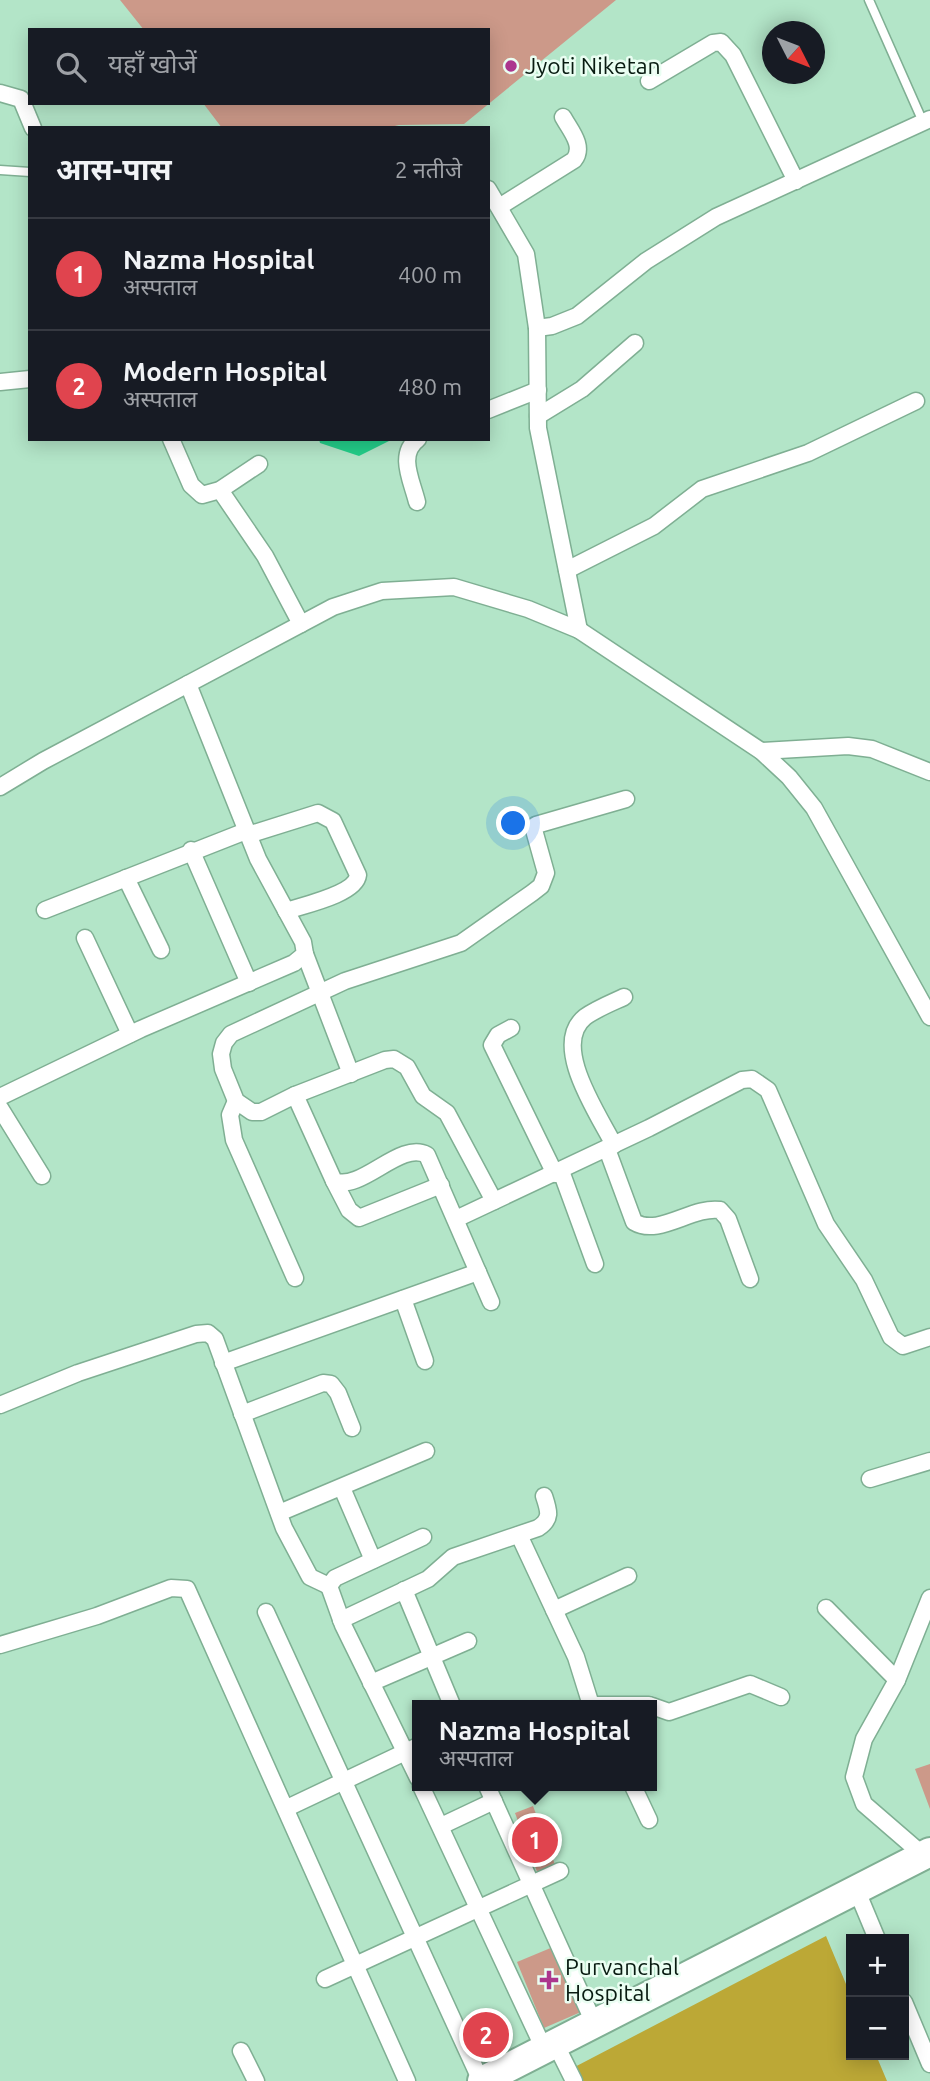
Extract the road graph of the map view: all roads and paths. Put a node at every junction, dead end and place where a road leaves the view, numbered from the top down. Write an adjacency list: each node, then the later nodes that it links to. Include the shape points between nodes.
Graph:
1 (869, 0): 5 (lane)
2 (649, 81): 9 (street, via 713,43 721,43 733,55)
3 (0, 93): 6 (street, via 21,99)
4 (563, 117): 11 (street, via 580,148 574,160)
5 (927, 121): 9 (street)
6 (32, 126)
7 (0, 170): 8 (lane)
8 (28, 172)
9 (796, 181): 12 (street, via 752,198 683,238 577,316)
10 (490, 192): 11 (street)
11 (499, 207): 12 (street, via 526,254)
12 (537, 328): 16 (street)
13 (635, 344): 19 (street, via 582,389)
14 (28, 379): 15 (street)
15 (0, 382)
16 (538, 390): 18 (street); 19 (street)
17 (916, 401): 25 (street, via 808,453 702,489 654,526)
18 (490, 409)
19 (538, 416): 25 (street)
20 (172, 441): 23 (street, via 191,485 202,495)
21 (416, 441): 24 (street, via 406,454)
22 (259, 464): 23 (street)
23 (220, 490): 26 (street, via 265,556)
24 (417, 502)
25 (567, 570): 27 (street)
26 (301, 624): 27 (street, via 333,607 382,591 454,587); 28 (street)
27 (579, 630): 29 (street)
28 (188, 684): 31 (street); 33 (street)
29 (761, 751): 30 (street, via 872,749); 44 (street, via 814,808)
30 (930, 772)
31 (0, 788)
32 (626, 799): 42 (street, via 536,825 544,880 481,931 435,954)
33 (247, 833): 34 (street); 37 (street); 37 (street, via 318,813 333,821 357,881 349,890)
34 (191, 850): 35 (street); 41 (street)
35 (126, 878): 36 (street); 39 (street)
36 (45, 910)
37 (286, 911): 40 (street)
38 (85, 937): 46 (street)
39 (161, 950)
40 (305, 954): 41 (street, via 294,964); 42 (street)
41 (249, 983): 46 (street)
42 (320, 991): 47 (street); 50 (street, via 247,1025 224,1043 223,1069)
43 (624, 997): 52 (street, via 586,1016 573,1034 576,1069)
44 (930, 1017)
45 (511, 1028): 53 (street, via 492,1045)
46 (130, 1034): 49 (street)
47 (351, 1074): 48 (street); 57 (street, via 385,1060 400,1061 407,1067 422,1097 447,1113)
48 (295, 1095): 50 (street, via 261,1112 252,1112); 55 (street)
49 (0, 1097)
50 (236, 1101): 61 (street, via 230,1115 234,1140)
51 (0, 1108): 54 (street)
52 (611, 1147): 53 (street); 62 (street, via 634,1222 650,1227 705,1210 720,1210 728,1219); 65 (street, via 742,1080 760,1082 768,1090 826,1224 864,1280 891,1337 903,1346)
53 (558, 1172): 57 (street); 59 (street)
54 (42, 1176)
55 (334, 1181): 56 (street, via 347,1183 421,1152 431,1161); 56 (street, via 349,1210 359,1218)
56 (441, 1185): 58 (street)
57 (494, 1201): 58 (street)
58 (456, 1219): 60 (street)
59 (595, 1264)
60 (478, 1272): 63 (street); 64 (street)
61 (295, 1278)
62 (750, 1279)
63 (403, 1299): 66 (street); 67 (street)
64 (491, 1302)
65 (930, 1337)
66 (425, 1361)
67 (223, 1363): 68 (street, via 215,1339 204,1332 78,1373); 69 (street)
68 (0, 1405)
69 (242, 1414): 70 (street, via 323,1383 331,1384 338,1393); 76 (street)
70 (352, 1427)
71 (426, 1451): 74 (street)
72 (930, 1461): 73 (street)
73 (870, 1479)
74 (342, 1488): 76 (street); 79 (street)
75 (544, 1496): 77 (street, via 548,1520)
76 (279, 1513): 81 (street, via 303,1567 315,1581)
77 (519, 1535): 82 (street, via 453,1557); 85 (street)
78 (423, 1537): 79 (street)
79 (373, 1560): 81 (street, via 335,1578)
80 (628, 1576): 85 (street)
81 (329, 1586): 87 (street)
82 (404, 1590): 87 (street); 90 (street)
83 (928, 1607): 91 (street)
84 (826, 1608): 91 (street)
85 (554, 1610): 95 (street)
86 (266, 1612): 98 (street)
87 (341, 1620): 92 (street)
88 (468, 1641): 90 (street)
89 (0, 1645): 103 (street, via 183,1587 189,1591)
90 (430, 1657): 92 (street); 94 (street)
91 (897, 1680): 106 (street, via 864,1739 854,1777 864,1804)
92 (371, 1683): 97 (street)
93 (781, 1697): 96 (street, via 750,1684 668,1712)
94 (450, 1700)
95 (591, 1700)
96 (657, 1708)
97 (411, 1749): 98 (street)
98 (344, 1780): 103 (street); 112 (street)
99 (424, 1791): 105 (street)
100 (489, 1791): 102 (street)
101 (635, 1791): 104 (street)
102 (494, 1801): 105 (street); 108 (street)
103 (287, 1808): 113 (street)
104 (649, 1819)
105 (441, 1826): 110 (street)
106 (927, 1853): 109 (highway)
107 (560, 1871): 108 (street)
108 (530, 1883): 110 (street); 116 (street)
109 (857, 1891): 111 (street); 116 (highway)
110 (480, 1907): 112 (street); 117 (street)
111 (875, 1934)
112 (415, 1936): 113 (street); 122 (street)
113 (357, 1964): 114 (street); 121 (street)
114 (325, 1979)
115 (909, 2014): 119 (street)
116 (594, 2023): 117 (highway)
117 (550, 2046): 122 (highway); 123 (street)
118 (241, 2051): 120 (street)
119 (930, 2064)
120 (256, 2081)
121 (407, 2081)
122 (482, 2081)
123 (574, 2081)

